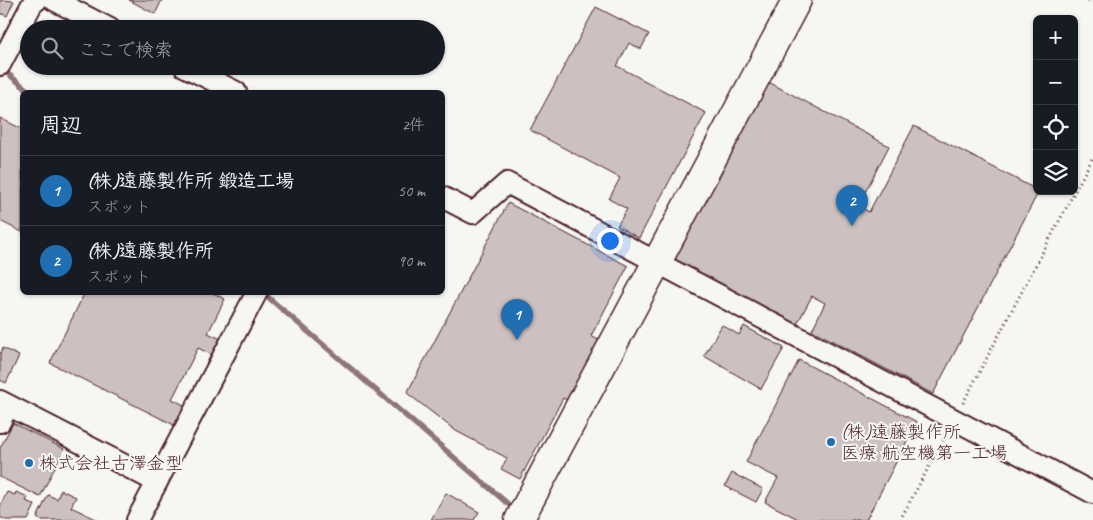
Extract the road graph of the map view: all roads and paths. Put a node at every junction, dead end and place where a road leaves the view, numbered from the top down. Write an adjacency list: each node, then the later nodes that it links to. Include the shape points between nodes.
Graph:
1 (37, 0): 6 (street)
2 (54, 0): 7 (street)
3 (797, 0): 14 (street)
4 (1088, 0): 5 (path)
5 (1093, 2)
6 (24, 20)
7 (93, 20)
8 (20, 27): 9 (street)
9 (0, 65)
10 (202, 75): 11 (street)
11 (232, 90)
12 (1093, 157): 17 (path)
13 (445, 199): 14 (street, via 473,213 507,183)
14 (656, 262): 17 (street); 21 (street)
15 (255, 295): 18 (street)
16 (3, 410): 18 (street)
17 (955, 419): 19 (street); 22 (path)
18 (157, 482): 20 (street)
19 (1093, 492)
20 (136, 520)
21 (519, 520)
22 (900, 520)

